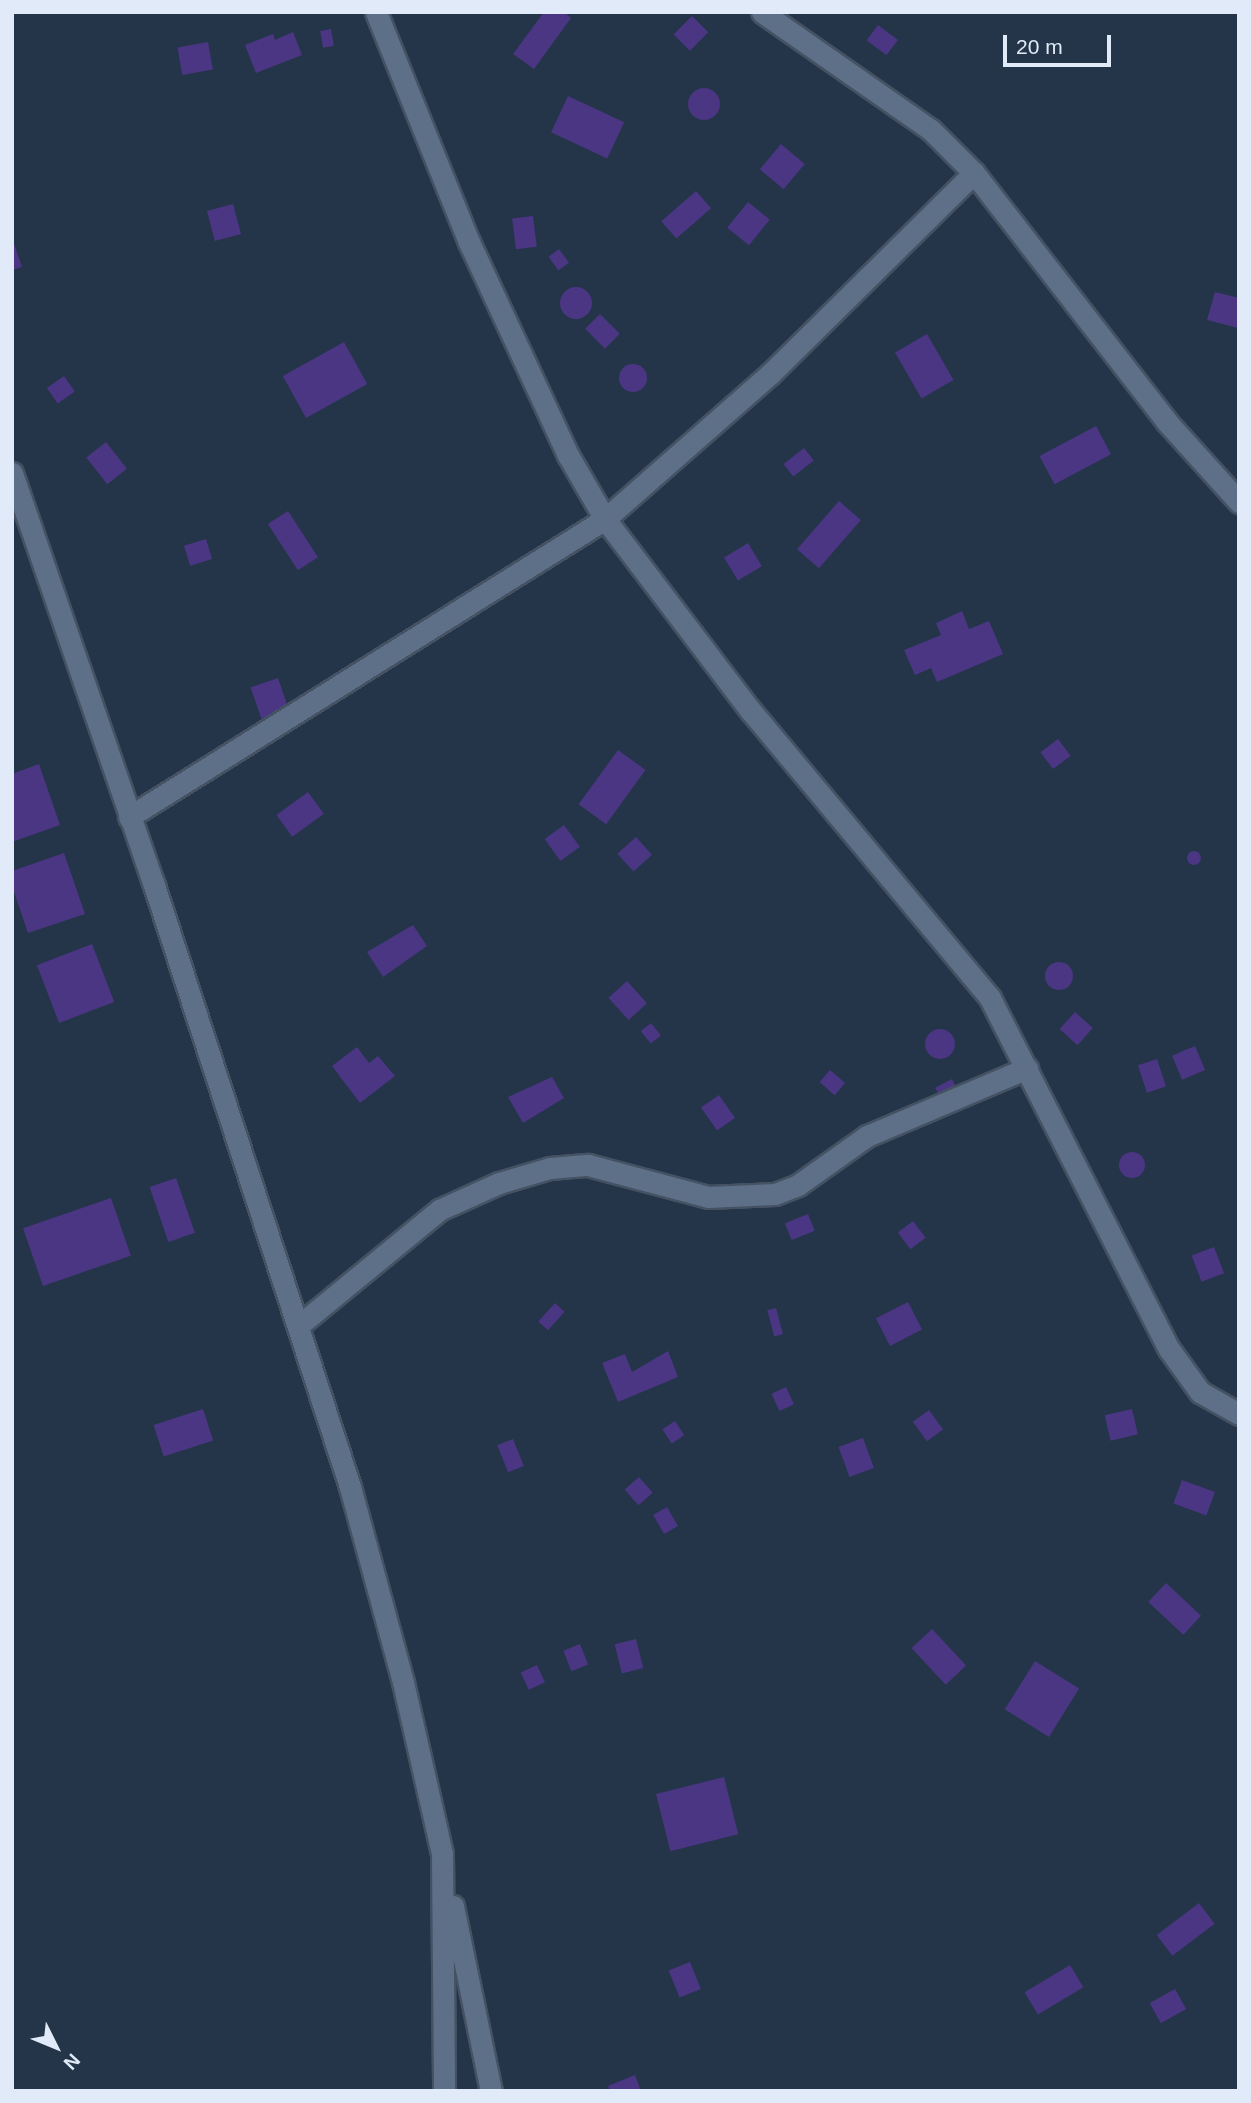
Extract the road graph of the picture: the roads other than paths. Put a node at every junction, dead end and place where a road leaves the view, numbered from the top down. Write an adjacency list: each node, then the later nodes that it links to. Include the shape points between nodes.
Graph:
1 (376, 12): 6 (street, via 468,242 568,455)
2 (762, 12): 3 (street, via 931,130)
3 (974, 173): 5 (street, via 1167,422); 6 (street, via 769,375)
4 (12, 473): 7 (street)
5 (1239, 502)
6 (606, 519): 7 (street); 8 (street, via 751,711 990,998)
7 (129, 817): 9 (street)
8 (1027, 1068): 9 (street, via 876,1132 798,1185 775,1194 708,1196 587,1165 550,1168 499,1183 439,1210); 10 (street, via 1169,1349 1200,1392)
9 (298, 1326): 11 (street, via 350,1487)
10 (1238, 1411)
11 (442, 1853): 12 (street); 13 (street)
12 (444, 2091)
13 (491, 2091)

